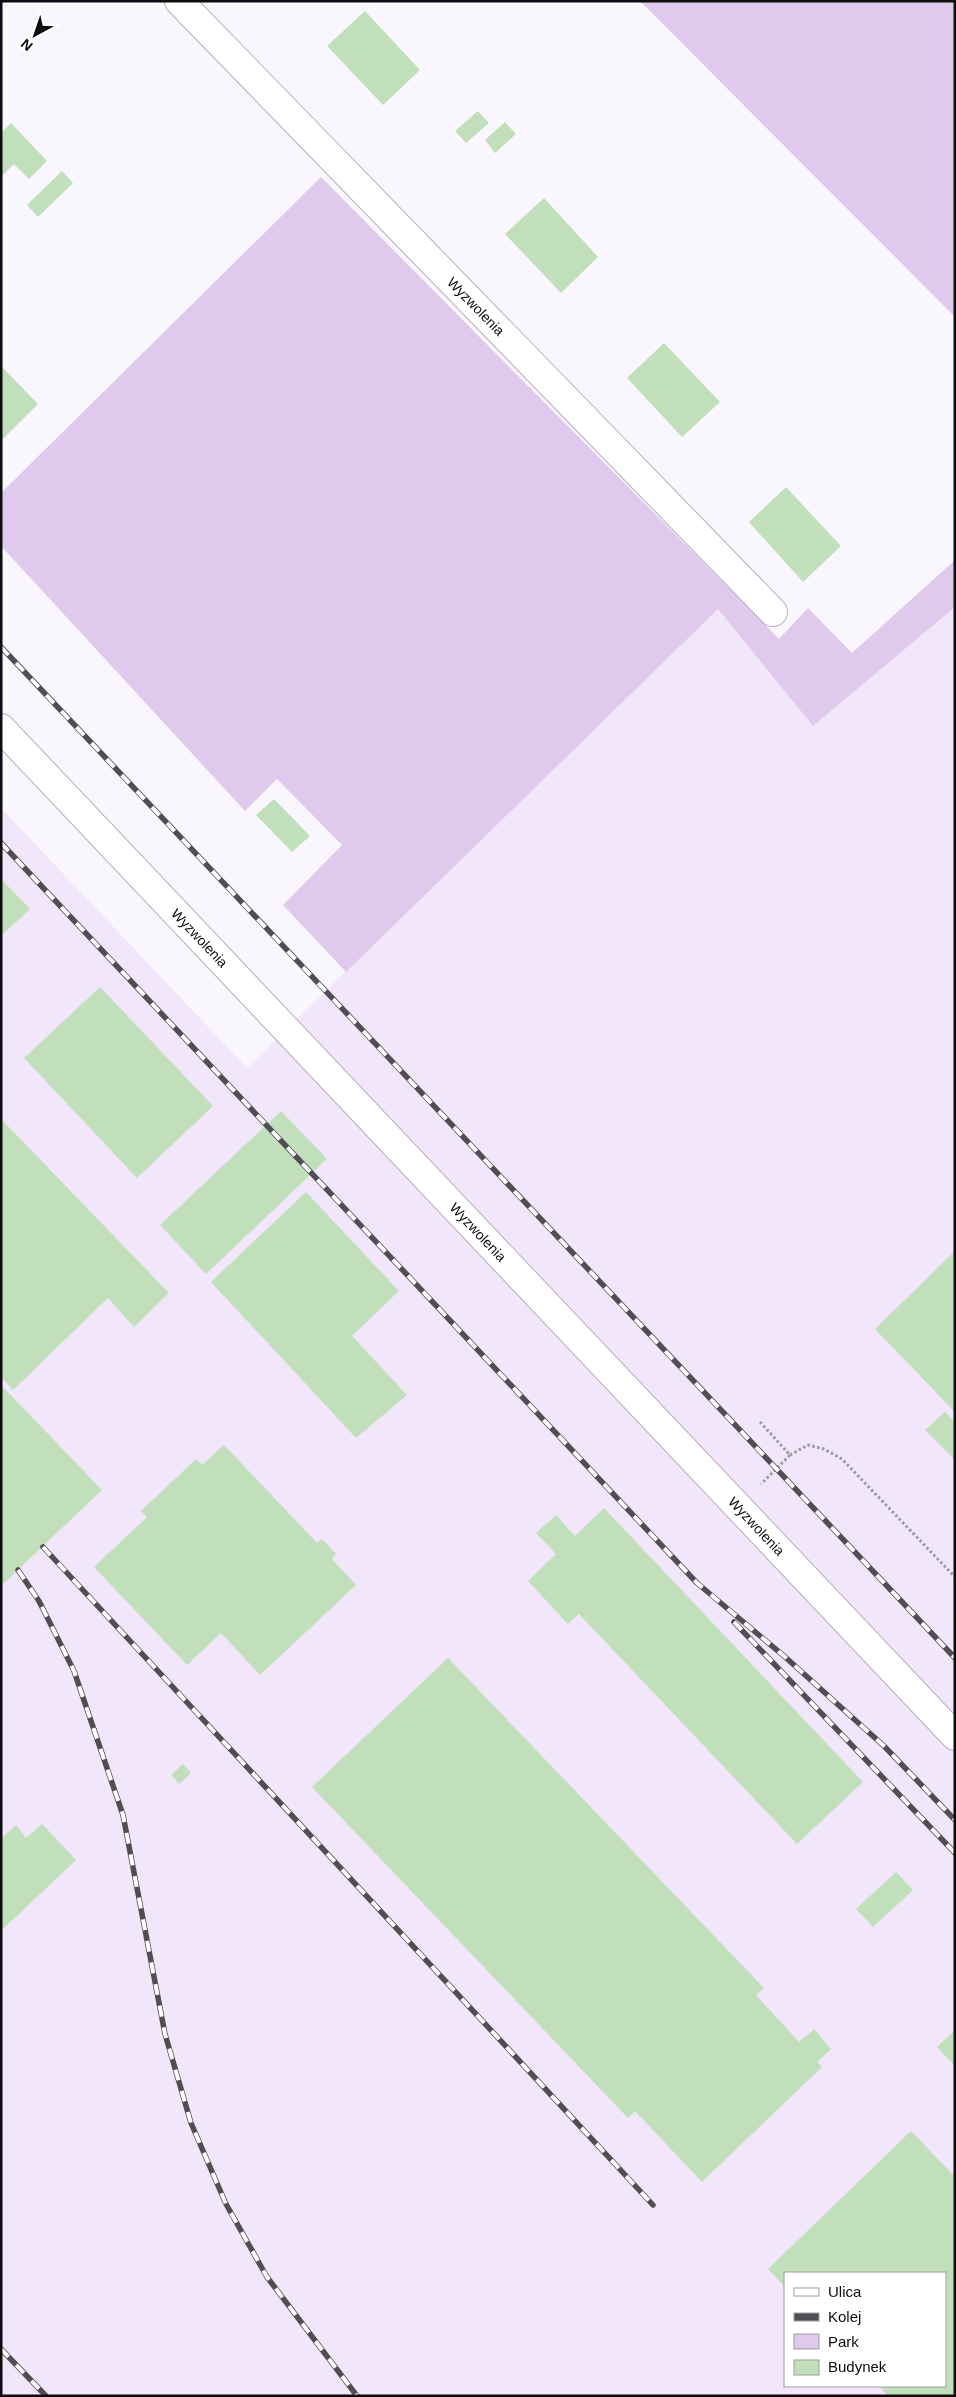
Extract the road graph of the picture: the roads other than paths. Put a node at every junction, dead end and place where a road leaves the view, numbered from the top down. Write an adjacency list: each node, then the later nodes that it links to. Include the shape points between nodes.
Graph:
1 (179, 1): 2 (street, Wyzwolenia)
2 (774, 612)
3 (1, 728): 4 (street, Wyzwolenia)
4 (955, 1736)

